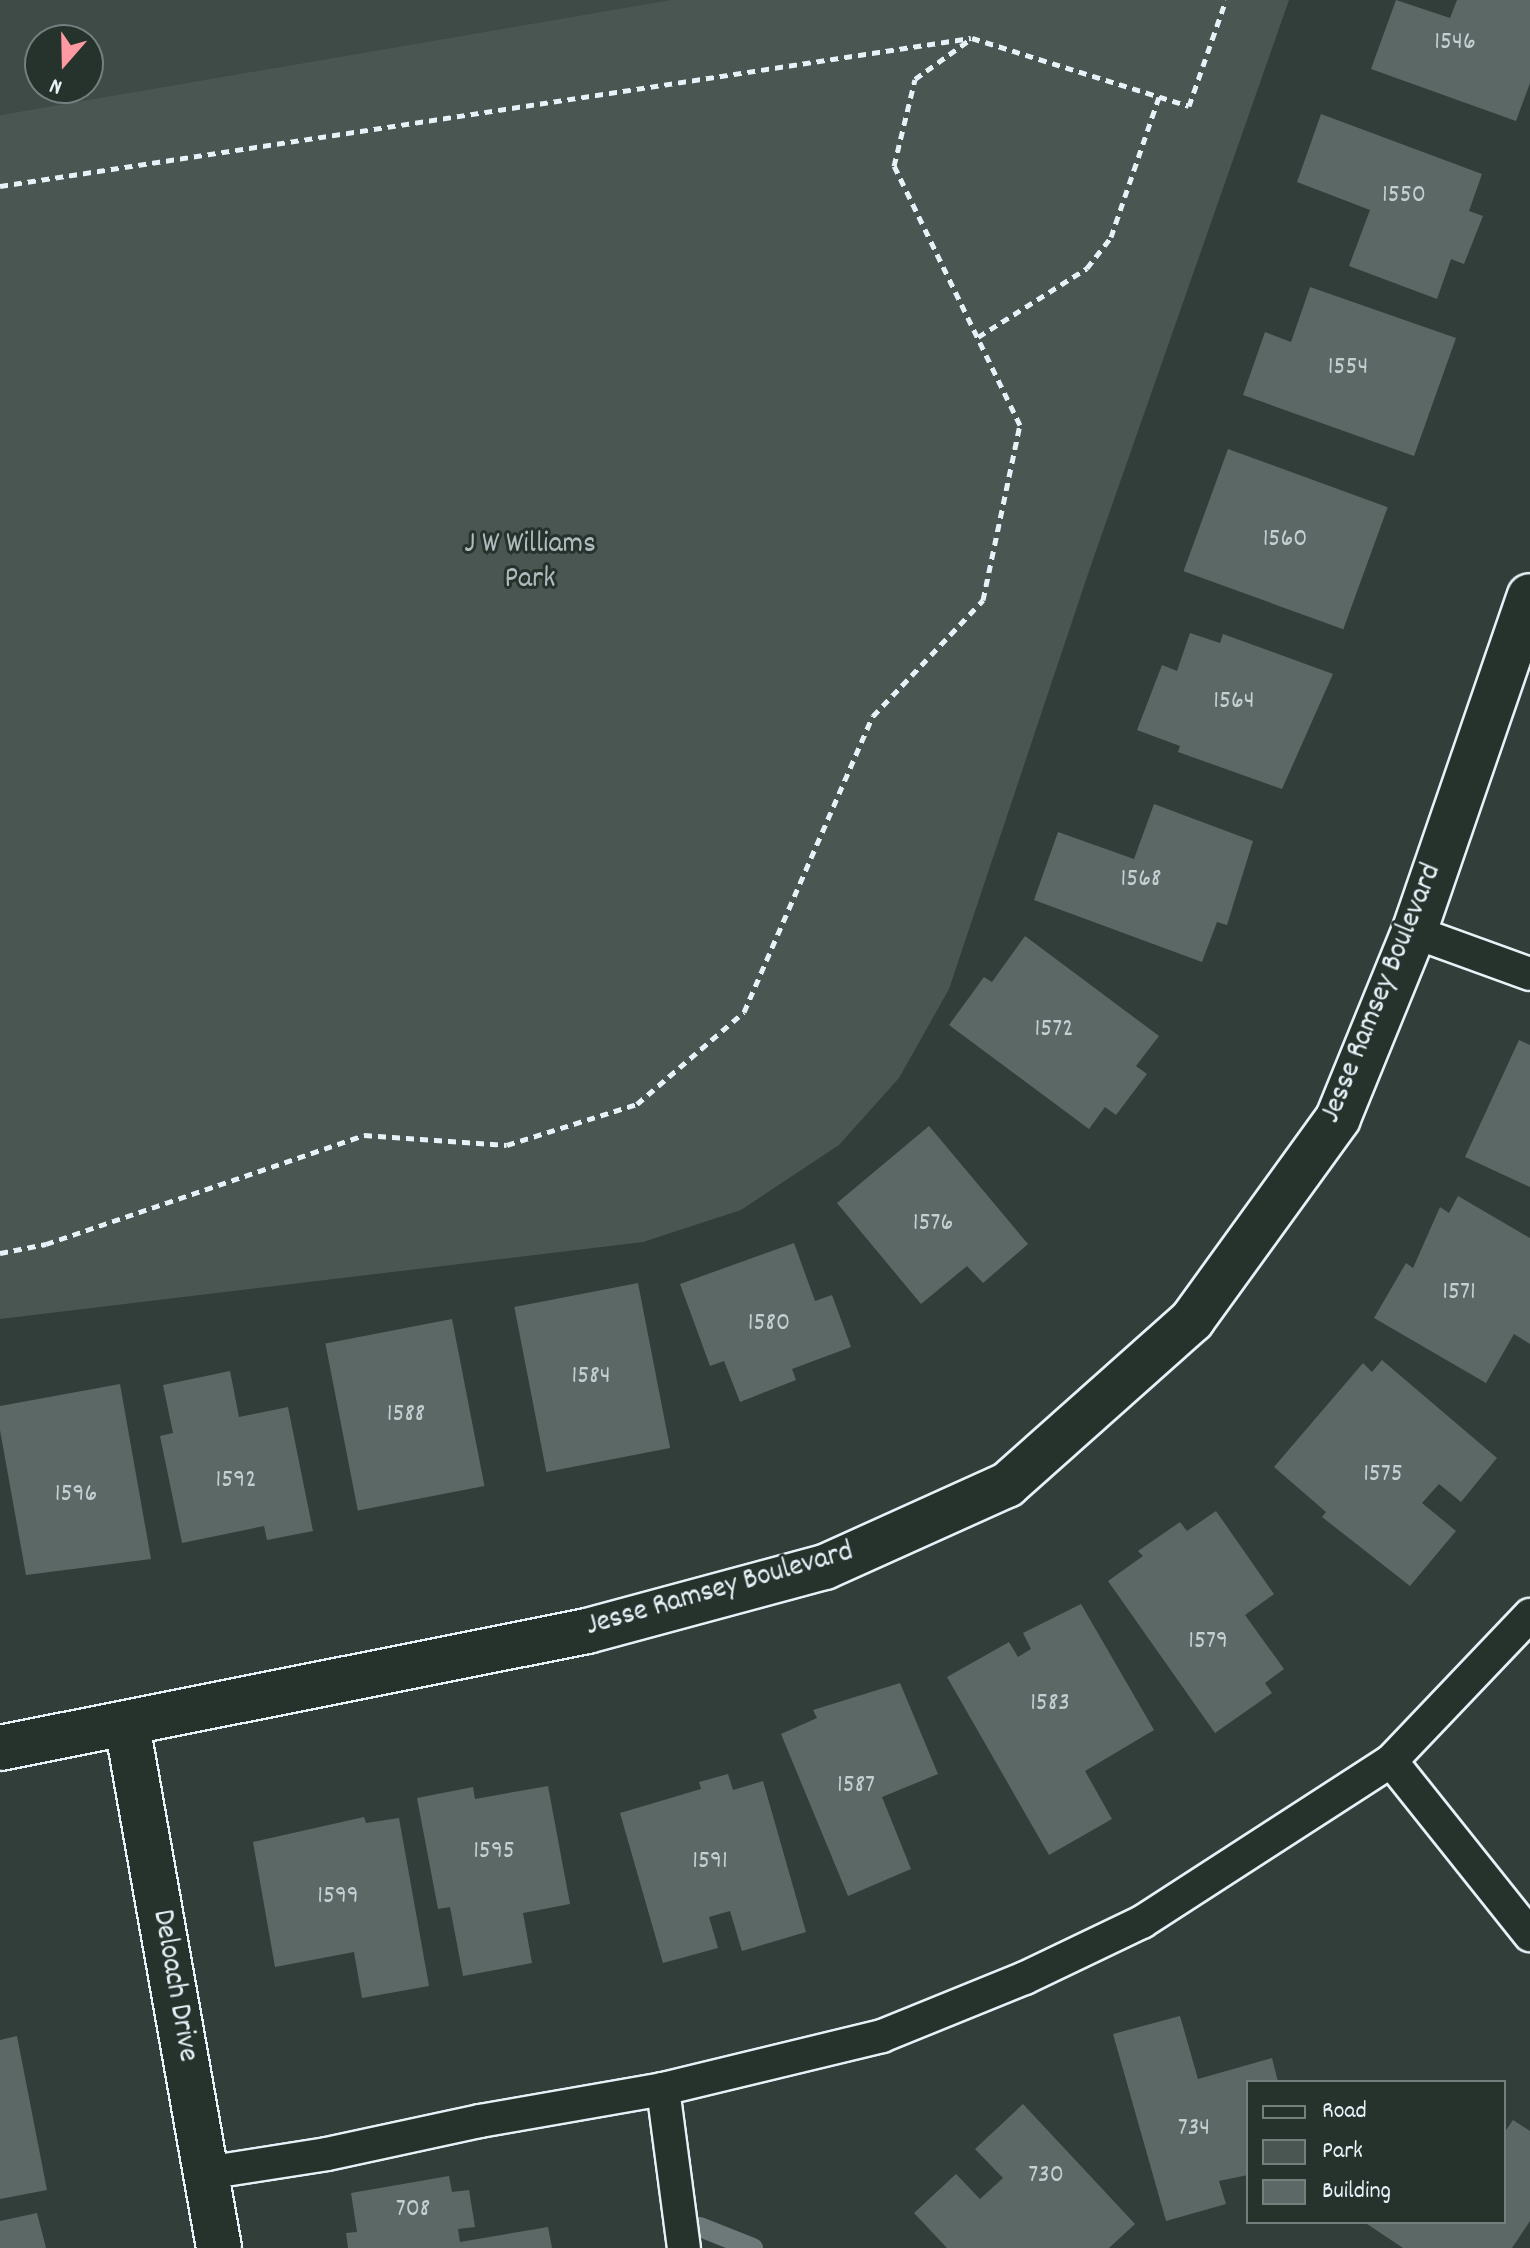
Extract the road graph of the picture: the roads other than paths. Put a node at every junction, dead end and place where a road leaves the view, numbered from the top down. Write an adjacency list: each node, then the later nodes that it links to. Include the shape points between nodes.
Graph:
1 (1530, 596): 2 (street, Jesse Ramsey Boulevard)
2 (1414, 932): 3 (lane); 5 (street, Jesse Ramsey Boulevard, via 1338,1118 1192,1320 1007,1485 825,1567 587,1631)
3 (1530, 974)
4 (1530, 1615): 7 (lane)
5 (127, 1725): 6 (street, Jesse Ramsey Boulevard); 10 (street, Deloach Drive)
6 (0, 1748)
7 (1391, 1761): 8 (lane); 9 (lane, via 1142,1922 1025,1978 882,2036)
8 (1530, 1935)
9 (663, 2089): 10 (lane); 12 (lane)
10 (206, 2173): 11 (street, Deloach Drive)
11 (219, 2248)
12 (684, 2248)

